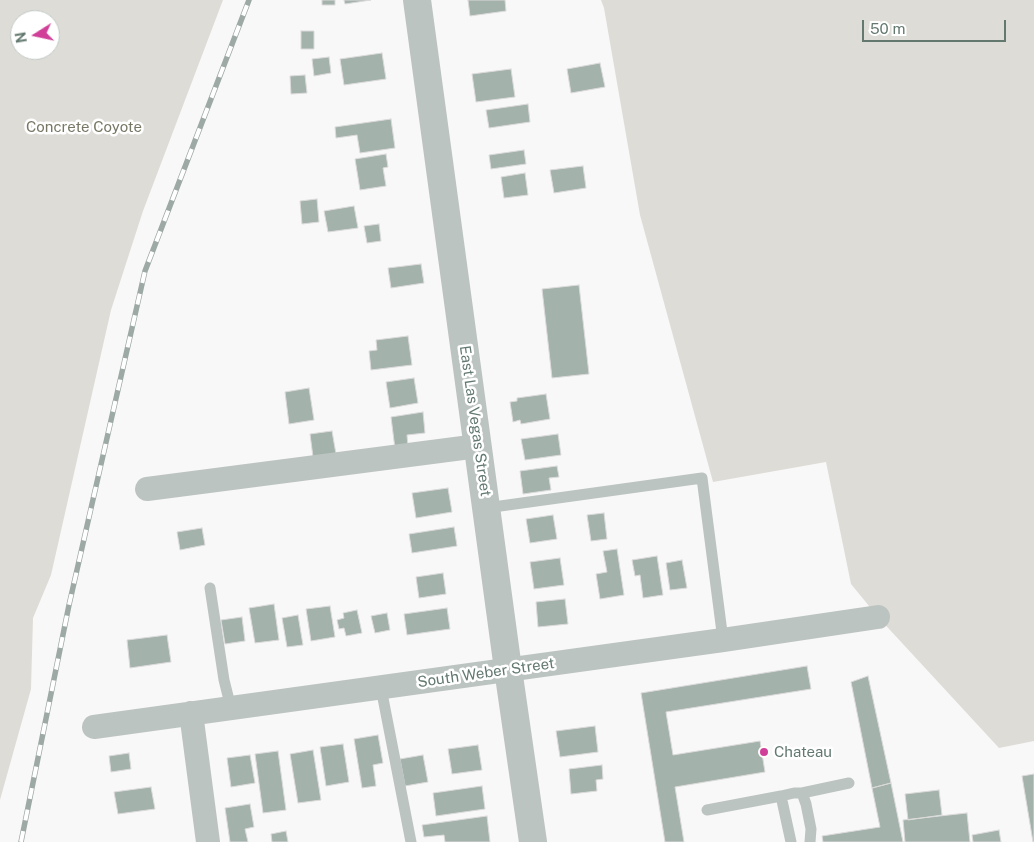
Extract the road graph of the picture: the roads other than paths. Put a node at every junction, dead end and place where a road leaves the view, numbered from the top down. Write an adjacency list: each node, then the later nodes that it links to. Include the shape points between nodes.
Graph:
1 (418, 0): 2 (street, East Las Vegas Street)
2 (478, 446): 3 (street); 4 (street, East Las Vegas Street)
3 (147, 489)
4 (486, 508): 7 (lane, via 702,478); 8 (street, East Las Vegas Street)
5 (210, 588): 10 (lane)
6 (878, 617): 7 (street, South Weber Street)
7 (723, 640): 8 (street, South Weber Street)
8 (508, 669): 9 (street, South Weber Street); 19 (street, East Las Vegas Street)
9 (381, 688): 10 (street, South Weber Street); 18 (lane)
10 (231, 708): 11 (street, South Weber Street)
11 (192, 713): 12 (street, South Weber Street); 17 (street)
12 (94, 727)
13 (849, 783): 14 (lane)
14 (802, 793): 15 (lane); 21 (lane, via 811,829)
15 (781, 796): 16 (lane); 20 (lane)
16 (707, 810)
17 (208, 842)
18 (411, 842)
19 (533, 842)
20 (791, 842)
21 (810, 842)

